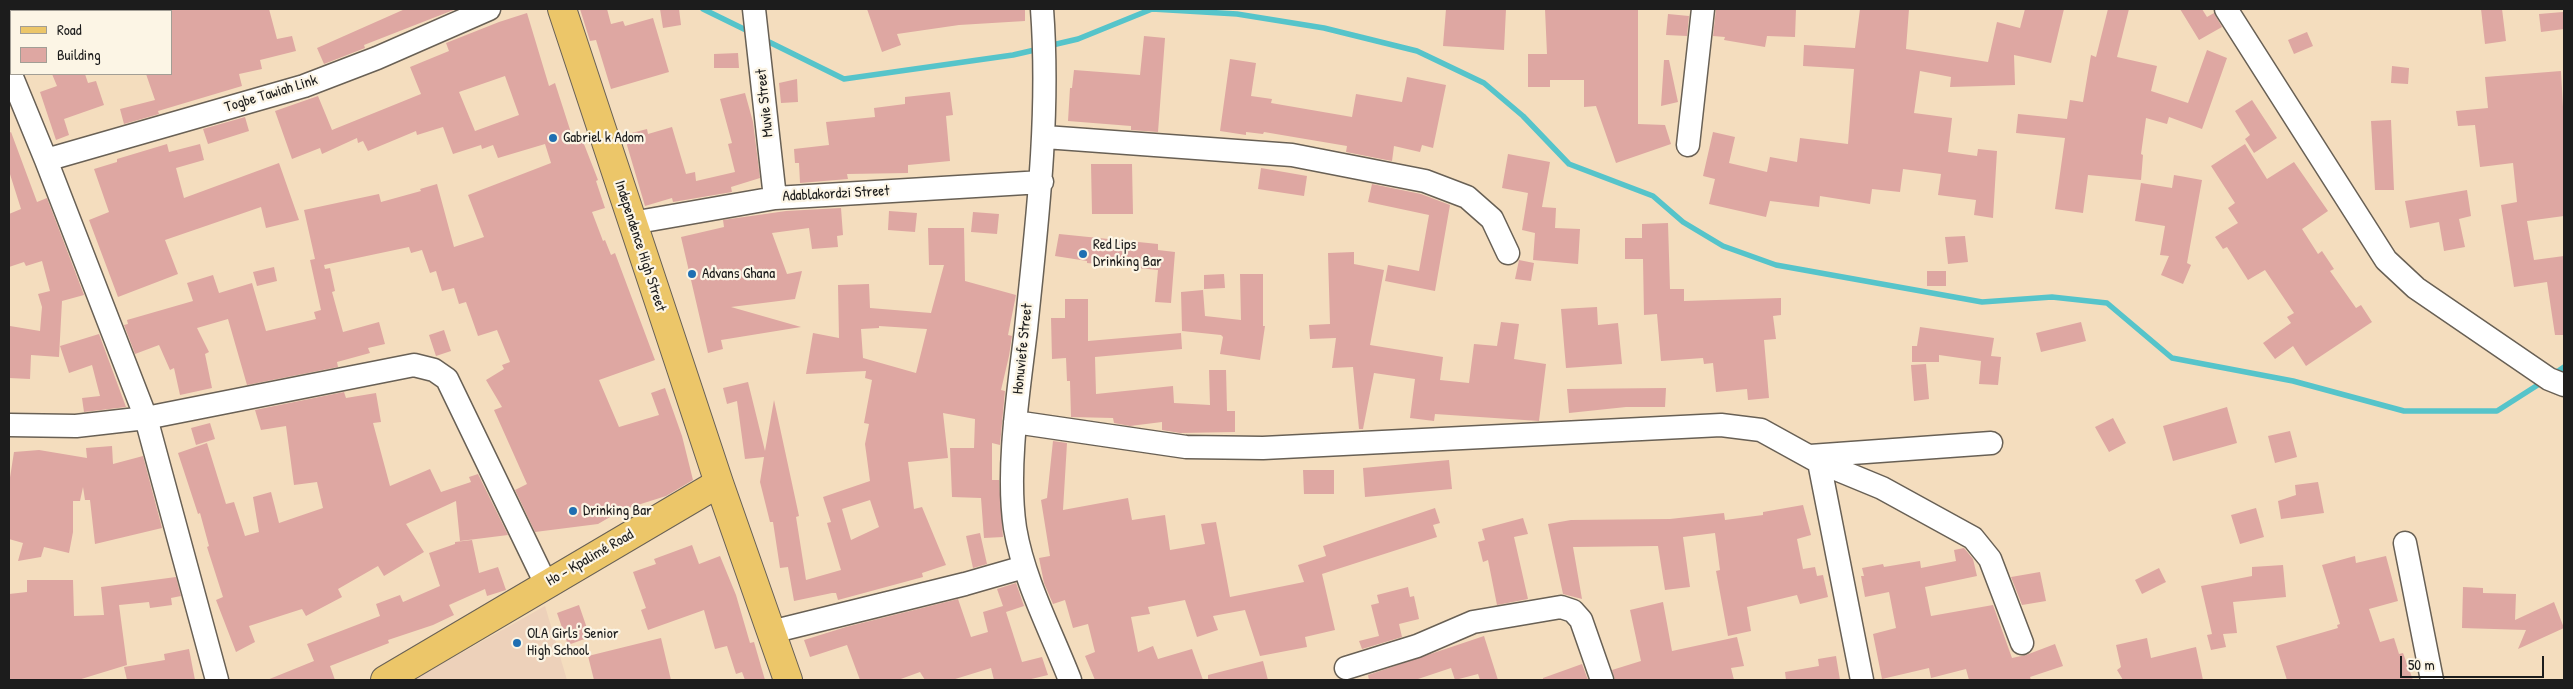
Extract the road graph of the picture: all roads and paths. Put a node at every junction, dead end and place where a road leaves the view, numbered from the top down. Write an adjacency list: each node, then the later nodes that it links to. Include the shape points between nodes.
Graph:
1 (489, 9): 10 (street, Togbe Tawiah Link, via 378,58 304,86)
2 (562, 9): 13 (main road, Independence High Street)
3 (754, 9): 12 (street, Muvie Street)
4 (1042, 9): 8 (street, Honuviefe Street)
5 (1703, 9): 9 (street)
6 (2226, 9): 15 (street, via 2386,260 2424,294 2550,379)
7 (11, 75): 10 (street)
8 (1045, 137): 11 (street, Honuviefe Street); 14 (street, via 1292,155 1425,181 1467,197 1492,218)
9 (1688, 145)
10 (46, 160): 16 (street)
11 (1042, 182): 12 (street, Adablakordzi Street); 17 (street, Honuviefe Street)
12 (775, 198): 13 (street, Adablakordzi Street)
13 (632, 223): 22 (main road, Independence High Street)
14 (1508, 253)
15 (2564, 385)
16 (146, 418): 18 (street, via 76,426); 26 (street, via 414,365 434,370 447,379); 30 (street)
17 (1015, 422): 21 (street, via 1186,446 1262,448 1731,425 1761,430); 25 (street, Honuviefe Street, via 1015,528)
18 (9, 426)
19 (1991, 443): 20 (street)
20 (1862, 453): 21 (street); 23 (street)
21 (1814, 459): 23 (street); 35 (street)
22 (719, 483): 26 (main road, Ho - Kpalimé Road); 27 (main road)
23 (1882, 488): 28 (street, via 1974,538 1990,559)
24 (2405, 543): 36 (street)
25 (1024, 567): 27 (street); 33 (street, Honuviefe Street)
26 (546, 584): 31 (main road, Ho - Kpalimé Road)
27 (771, 632): 32 (main road)
28 (2022, 643)
29 (1346, 668): 34 (street, via 1417,646 1473,622 1560,607 1573,611 1581,620)
30 (218, 680)
31 (386, 680)
32 (788, 680)
33 (1070, 680)
34 (1602, 680)
35 (1862, 680)
36 (2432, 680)

